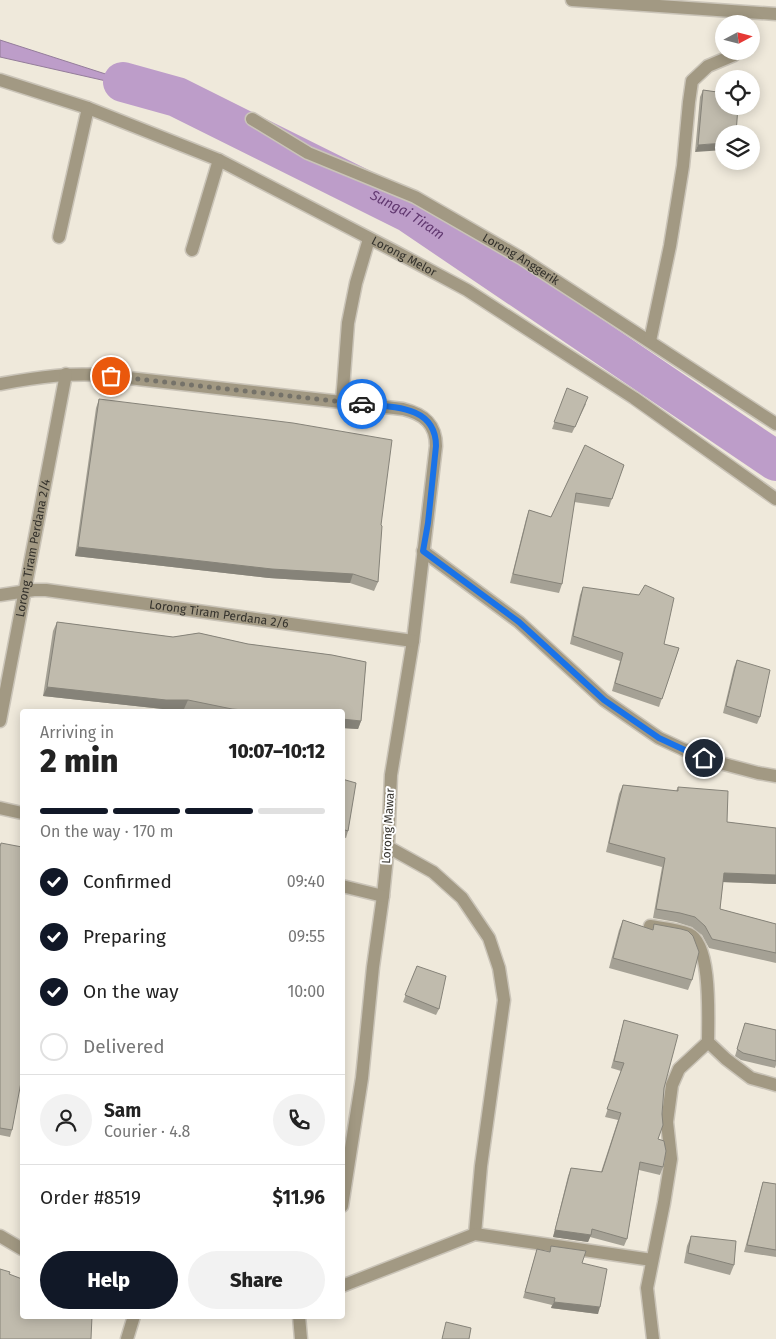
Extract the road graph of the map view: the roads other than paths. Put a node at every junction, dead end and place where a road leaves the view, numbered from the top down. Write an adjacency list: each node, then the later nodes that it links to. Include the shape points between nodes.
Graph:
1 (572, 0): 2 (street)
2 (776, 14)
3 (724, 60): 11 (street, via 708,66 692,81 676,210)
4 (0, 80): 5 (street, Lorong Melor)
5 (88, 108): 7 (street, Lorong Melor); 8 (street)
6 (252, 119): 11 (street, Lorong Anggerik, via 308,153 415,197 522,258)
7 (219, 160): 9 (street, Lorong Melor); 10 (street)
8 (59, 237)
9 (369, 239): 14 (street, via 348,323); 16 (street, Lorong Melor, via 467,290 634,398)
10 (192, 250)
11 (650, 342): 15 (street, Lorong Anggerik)
12 (66, 374): 13 (street); 14 (street, via 96,374); 18 (street, Lorong Tiram Perdana 2/4)
13 (0, 384)
14 (342, 402): 17 (street, Lorong Mawar, via 415,412 433,429 436,446)
15 (776, 424)
16 (776, 499)
17 (423, 551): 20 (street, Lorong Mawar); 22 (street, via 519,622 604,700 659,738 720,763)
18 (25, 591): 19 (street, Lorong Tiram Perdana 2/6); 20 (street, Lorong Tiram Perdana 2/6, via 46,590); 21 (street, Lorong Tiram Perdana 2/4)
19 (0, 595)
20 (413, 641): 25 (street, Lorong Mawar, via 391,775)
21 (0, 721)
22 (776, 776)
23 (0, 808): 24 (street)
24 (20, 813)
25 (388, 847): 27 (street, Lorong Mawar); 32 (street, via 433,872 462,898 490,938 499,968 504,1000)
26 (345, 887): 27 (street)
27 (384, 896): 31 (street, Lorong Mawar)
28 (650, 926): 29 (street, via 689,934 702,950)
29 (708, 1042): 30 (street, via 751,1078); 35 (street, via 679,1069 672,1085 667,1122 670,1159)
30 (776, 1085)
31 (345, 1187)
32 (475, 1234): 35 (street); 36 (street)
33 (0, 1236): 34 (street)
34 (20, 1248)
35 (652, 1260): 41 (street, via 647,1288)
36 (345, 1285)
37 (133, 1319): 39 (street)
38 (299, 1319): 40 (street)
39 (127, 1339)
40 (301, 1339)
41 (653, 1339)

